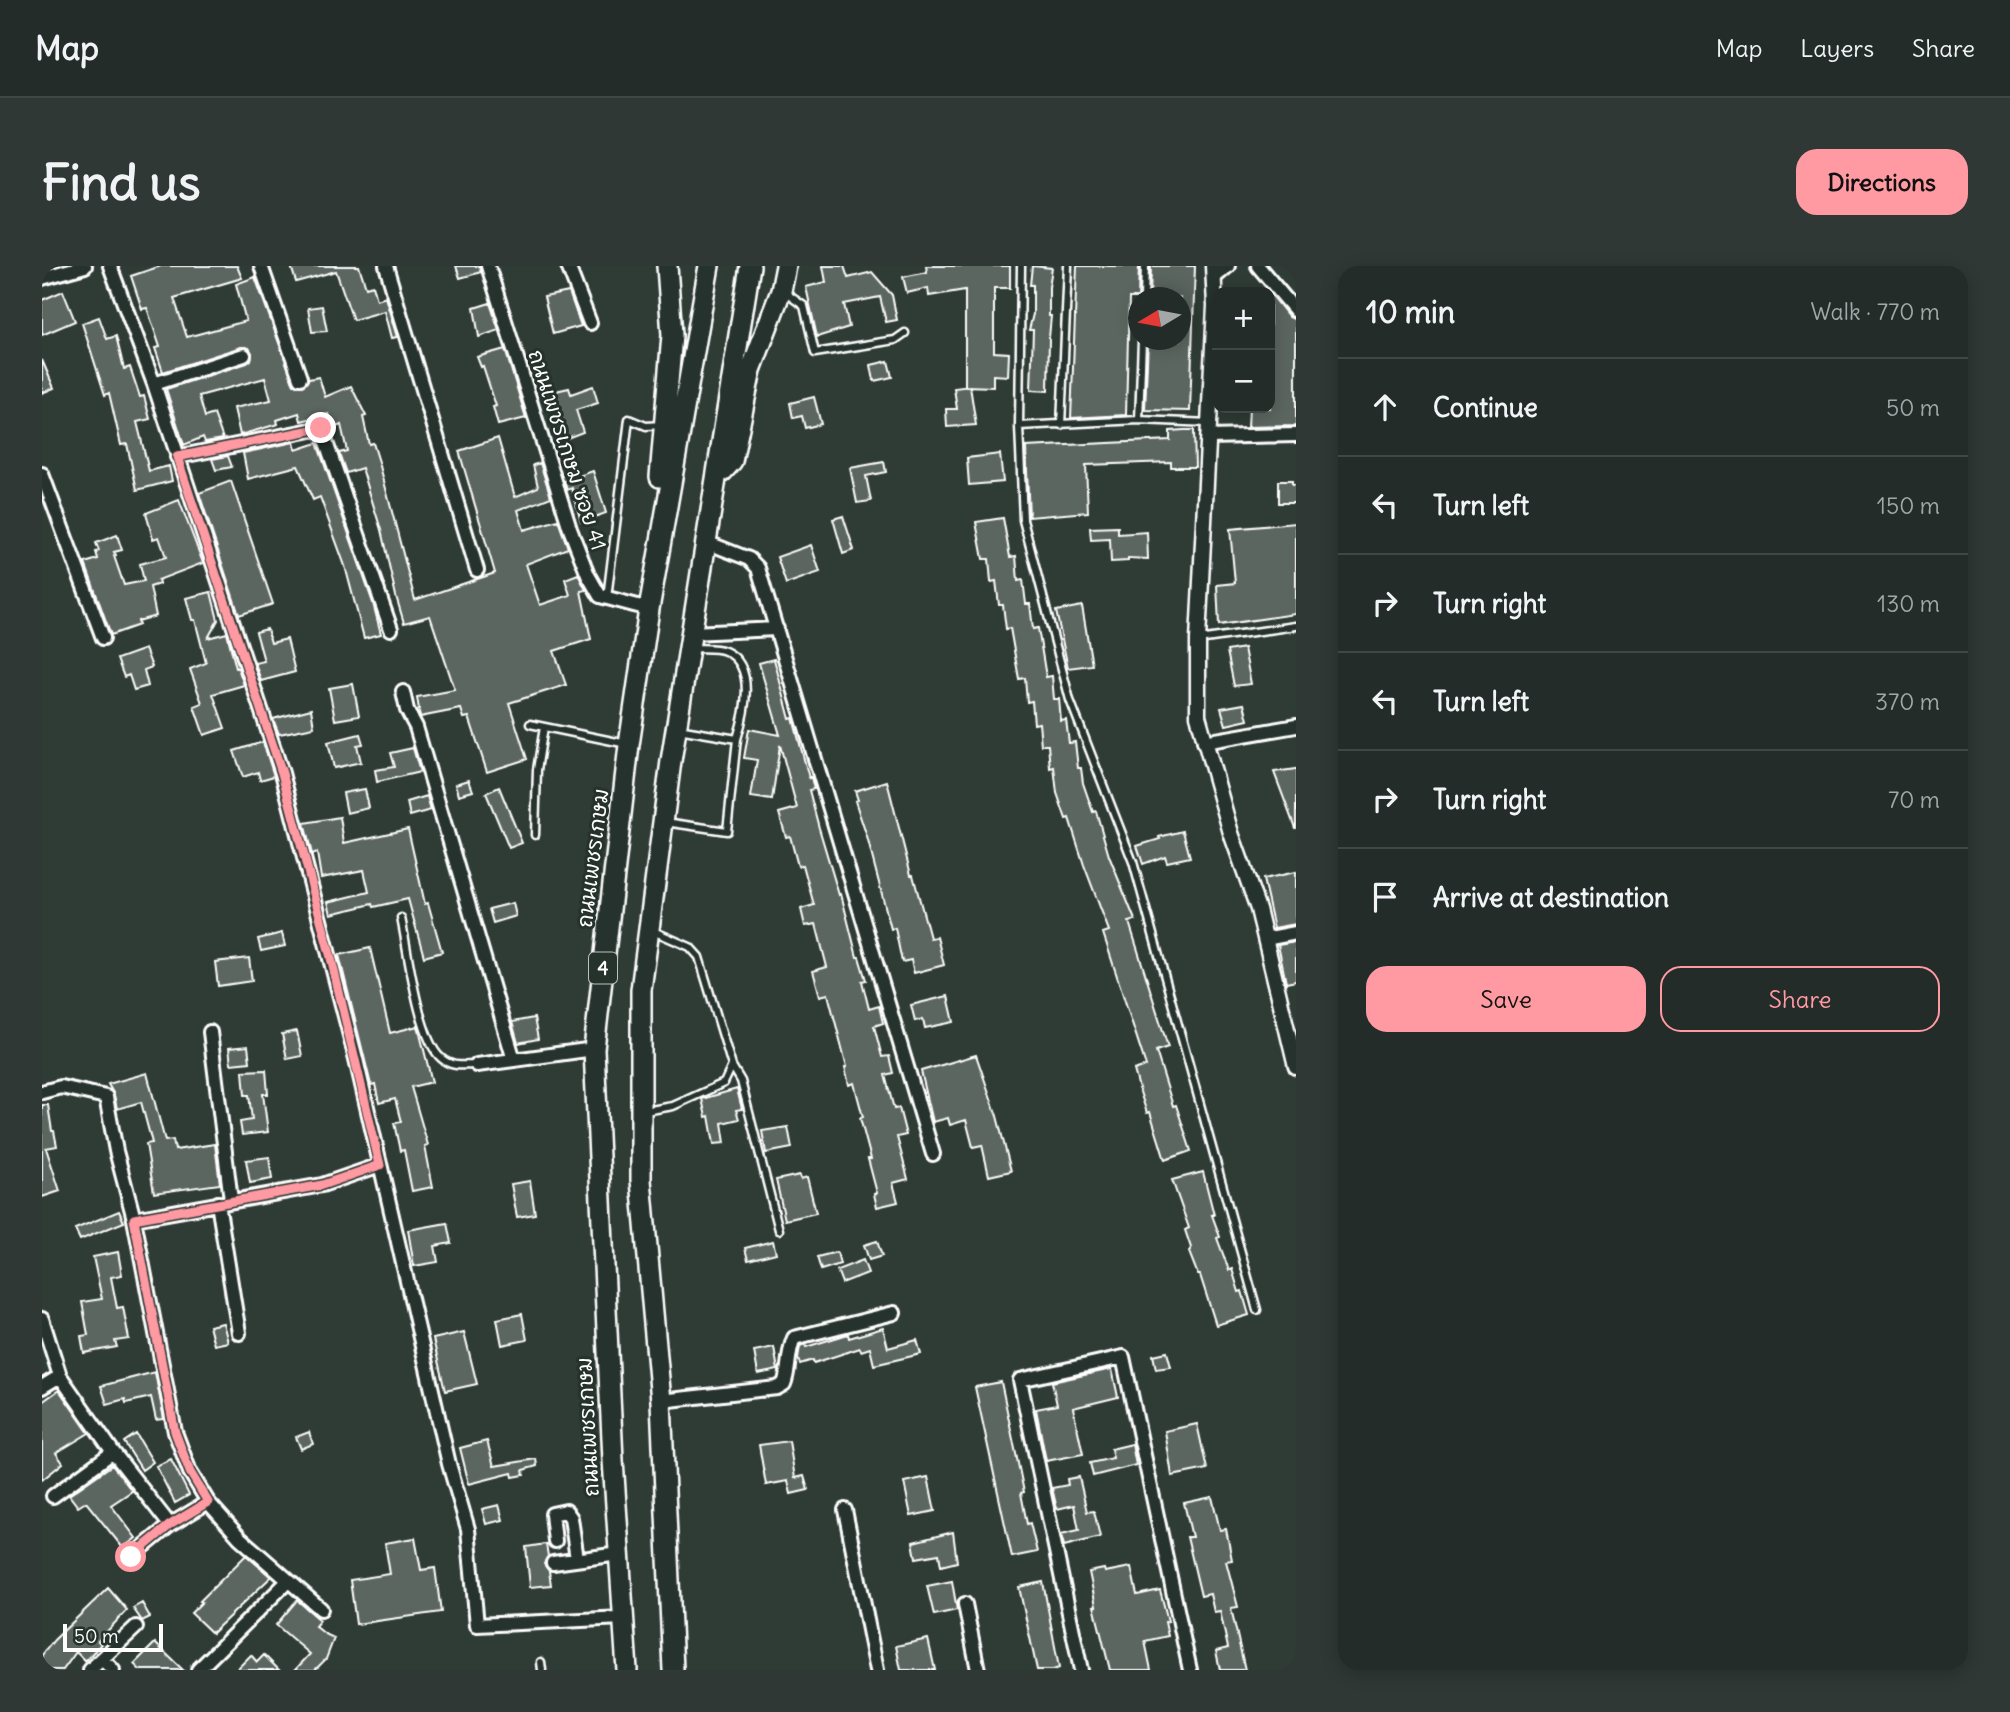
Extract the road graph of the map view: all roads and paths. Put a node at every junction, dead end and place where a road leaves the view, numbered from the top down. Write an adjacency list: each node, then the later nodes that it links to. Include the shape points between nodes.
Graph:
1 (85, 266): 17 (street)
2 (110, 266): 26 (street)
3 (261, 266): 25 (street)
4 (386, 266): 38 (street)
5 (488, 266): 39 (street, ถนนเพชรเกษม ซอย 41, via 570,529 587,575 600,596)
6 (568, 266): 21 (street)
7 (667, 266): 28 (highway, via 672,334)
8 (786, 266): 19 (highway)
9 (1021, 266): 30 (lane)
10 (1068, 266): 29 (lane)
11 (1145, 266): 18 (lane)
12 (1227, 266): 15 (street)
13 (1258, 266): 20 (street)
14 (708, 270): 36 (highway, ถนนเพชรเกษม / 4)
15 (1214, 272): 31 (street)
16 (749, 275): 35 (highway, 4)
17 (42, 278)
18 (1144, 287)
19 (781, 291): 22 (lane, via 804,306 815,353 895,340); 35 (highway, via 751,370 732,461)
20 (1296, 311)
21 (590, 323)
22 (905, 332)
23 (1142, 350): 27 (lane)
24 (244, 355): 26 (street)
25 (300, 378)
26 (154, 384): 33 (street)
27 (1139, 420): 29 (lane); 31 (lane)
28 (664, 425): 36 (highway, via 659,487); 39 (lane, via 646,426 629,419)
29 (1061, 425): 30 (lane)
30 (1019, 426): 74 (lane, via 1023,520 1070,700 1133,862)
31 (1210, 430): 32 (street); 46 (street)
32 (1296, 435)
33 (177, 457): 42 (street, via 321,428); 70 (street, via 282,773)
34 (42, 474): 44 (street)
35 (716, 478): 37 (highway, 4)
36 (666, 509): 40 (highway, ถนนเพชรเกษม / 4)
37 (706, 542): 43 (street, via 749,559 758,568); 45 (highway, 4)
38 (477, 570)
39 (607, 597): 40 (street)
40 (649, 609): 54 (highway, ถนนเพชรเกษม / 4)
41 (1296, 626): 46 (lane)
42 (391, 628)
43 (777, 629): 45 (street); 69 (street)
44 (103, 638)
45 (690, 640): 51 (highway, 4); 52 (lane, via 725,651 742,666 746,713)
46 (1198, 640): 53 (street, via 1198,716)
47 (403, 692): 63 (street)
48 (530, 724): 50 (lane)
49 (1296, 726): 53 (street)
50 (544, 727): 54 (lane); 56 (lane)
51 (676, 729): 52 (lane); 55 (highway, 4)
52 (737, 739): 55 (lane, via 727,831)
53 (1205, 742): 60 (street)
54 (629, 745): 62 (highway, ถนนเพชรเกษม / 4)
55 (663, 822): 58 (highway, 4)
56 (535, 835)
57 (401, 918): 64 (lane, via 422,1021 434,1048 454,1066)
58 (649, 929): 65 (lane, via 690,947 699,957); 68 (highway, 4, via 641,990)
59 (1296, 933): 60 (street)
60 (1265, 939): 66 (street)
61 (210, 1032): 71 (street)
62 (594, 1049): 63 (street); 87 (highway, ถนนเพชรเกษม / 4)
63 (514, 1060): 64 (street)
64 (477, 1065)
65 (732, 1066): 68 (lane, via 724,1083 673,1105); 73 (lane, via 741,1082)
66 (1296, 1066)
67 (42, 1093): 72 (street, via 61,1087 106,1097)
68 (641, 1112): 80 (highway, 4, via 641,1180)
69 (933, 1154)
70 (380, 1165): 71 (street, via 322,1185); 94 (street, via 468,1529 477,1625)
71 (225, 1202): 72 (street); 77 (street)
72 (134, 1219): 83 (street, via 175,1432)
73 (779, 1230)
74 (1257, 1310)
75 (894, 1313): 80 (street, via 794,1338 785,1384 776,1388)
76 (42, 1319): 78 (street)
77 (239, 1333)
78 (60, 1376): 79 (street); 81 (street)
79 (42, 1387)
80 (661, 1401): 103 (highway, 4)
81 (113, 1452): 82 (street); 85 (street)
82 (53, 1496)
83 (208, 1502): 85 (street); 91 (street)
84 (845, 1510): 104 (street)
85 (170, 1525): 88 (street)
86 (555, 1541): 89 (street, via 552,1514 566,1511)
87 (619, 1554): 89 (street); 94 (highway, ถนนเพชรเกษม / 4)
88 (131, 1557)
89 (577, 1559): 90 (street)
90 (553, 1563)
91 (287, 1582): 93 (street); 100 (street)
92 (965, 1604): 105 (street)
93 (321, 1609)
94 (623, 1618): 102 (highway, ถนนเพชรเกษม / 4)
95 (136, 1627): 96 (street)
96 (102, 1659): 98 (street); 99 (street)
97 (541, 1662): 101 (lane)
98 (90, 1670)
99 (113, 1670)
100 (198, 1670)
101 (542, 1670)
102 (627, 1670)
103 (673, 1670)
104 (877, 1670)
105 (978, 1670)
106 (1081, 1670): 107 (street, via 1020,1380 1123,1357)
107 (1190, 1670)

